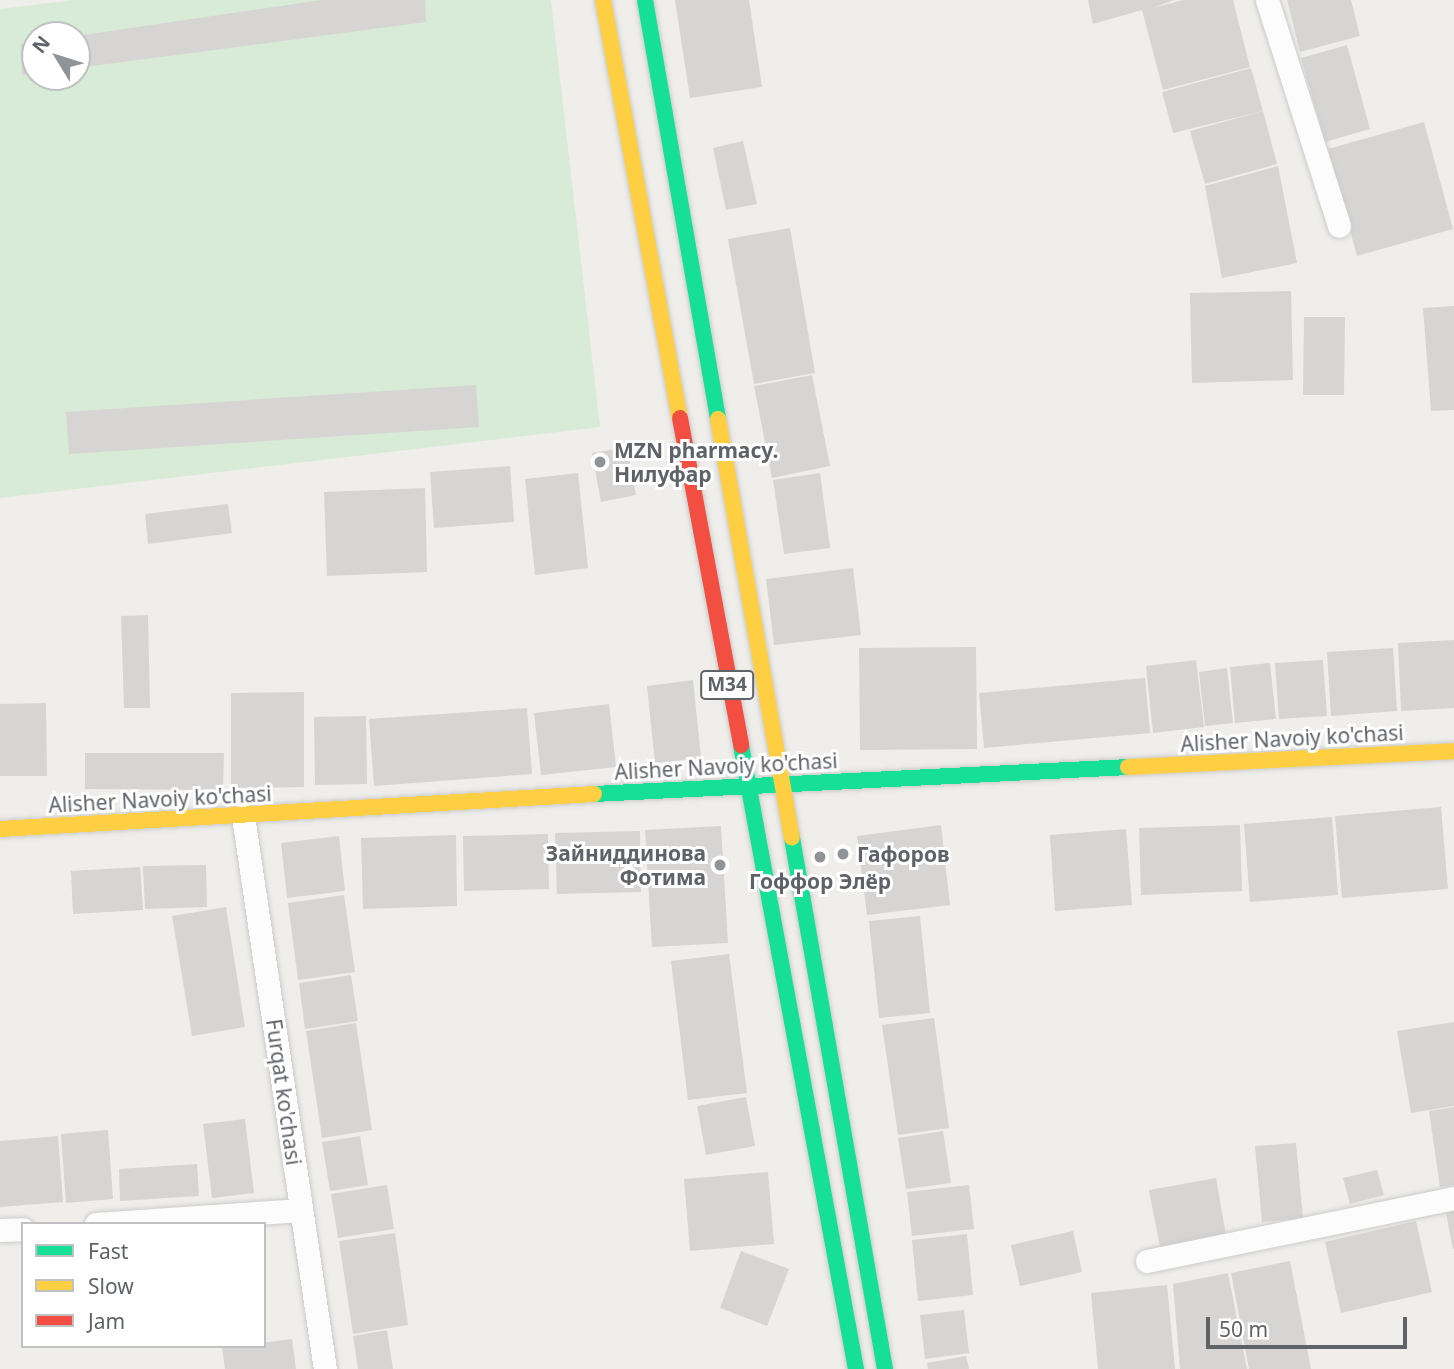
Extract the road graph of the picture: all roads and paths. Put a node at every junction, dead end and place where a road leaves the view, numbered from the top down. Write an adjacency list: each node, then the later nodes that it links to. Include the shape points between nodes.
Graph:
1 (603, 0): 7 (main road, M34)
2 (645, 0): 6 (main road, M34)
3 (1267, 0): 4 (street)
4 (1339, 226)
5 (1454, 751): 6 (main road, Alisher Navoiy ko'chasi)
6 (781, 783): 7 (main road, Alisher Navoiy ko'chasi); 18 (main road, M34)
7 (746, 785): 8 (main road, Alisher Navoiy ko'chasi); 17 (main road, M34)
8 (243, 816): 9 (main road, Alisher Navoiy ko'chasi); 11 (street, Furqat ko'chasi)
9 (0, 829)
10 (1454, 1198): 15 (street)
11 (301, 1210): 12 (street); 16 (street, Furqat ko'chasi)
12 (125, 1222)
13 (21, 1228): 14 (street)
14 (0, 1230)
15 (1147, 1261)
16 (325, 1369)
17 (856, 1369)
18 (885, 1369)

